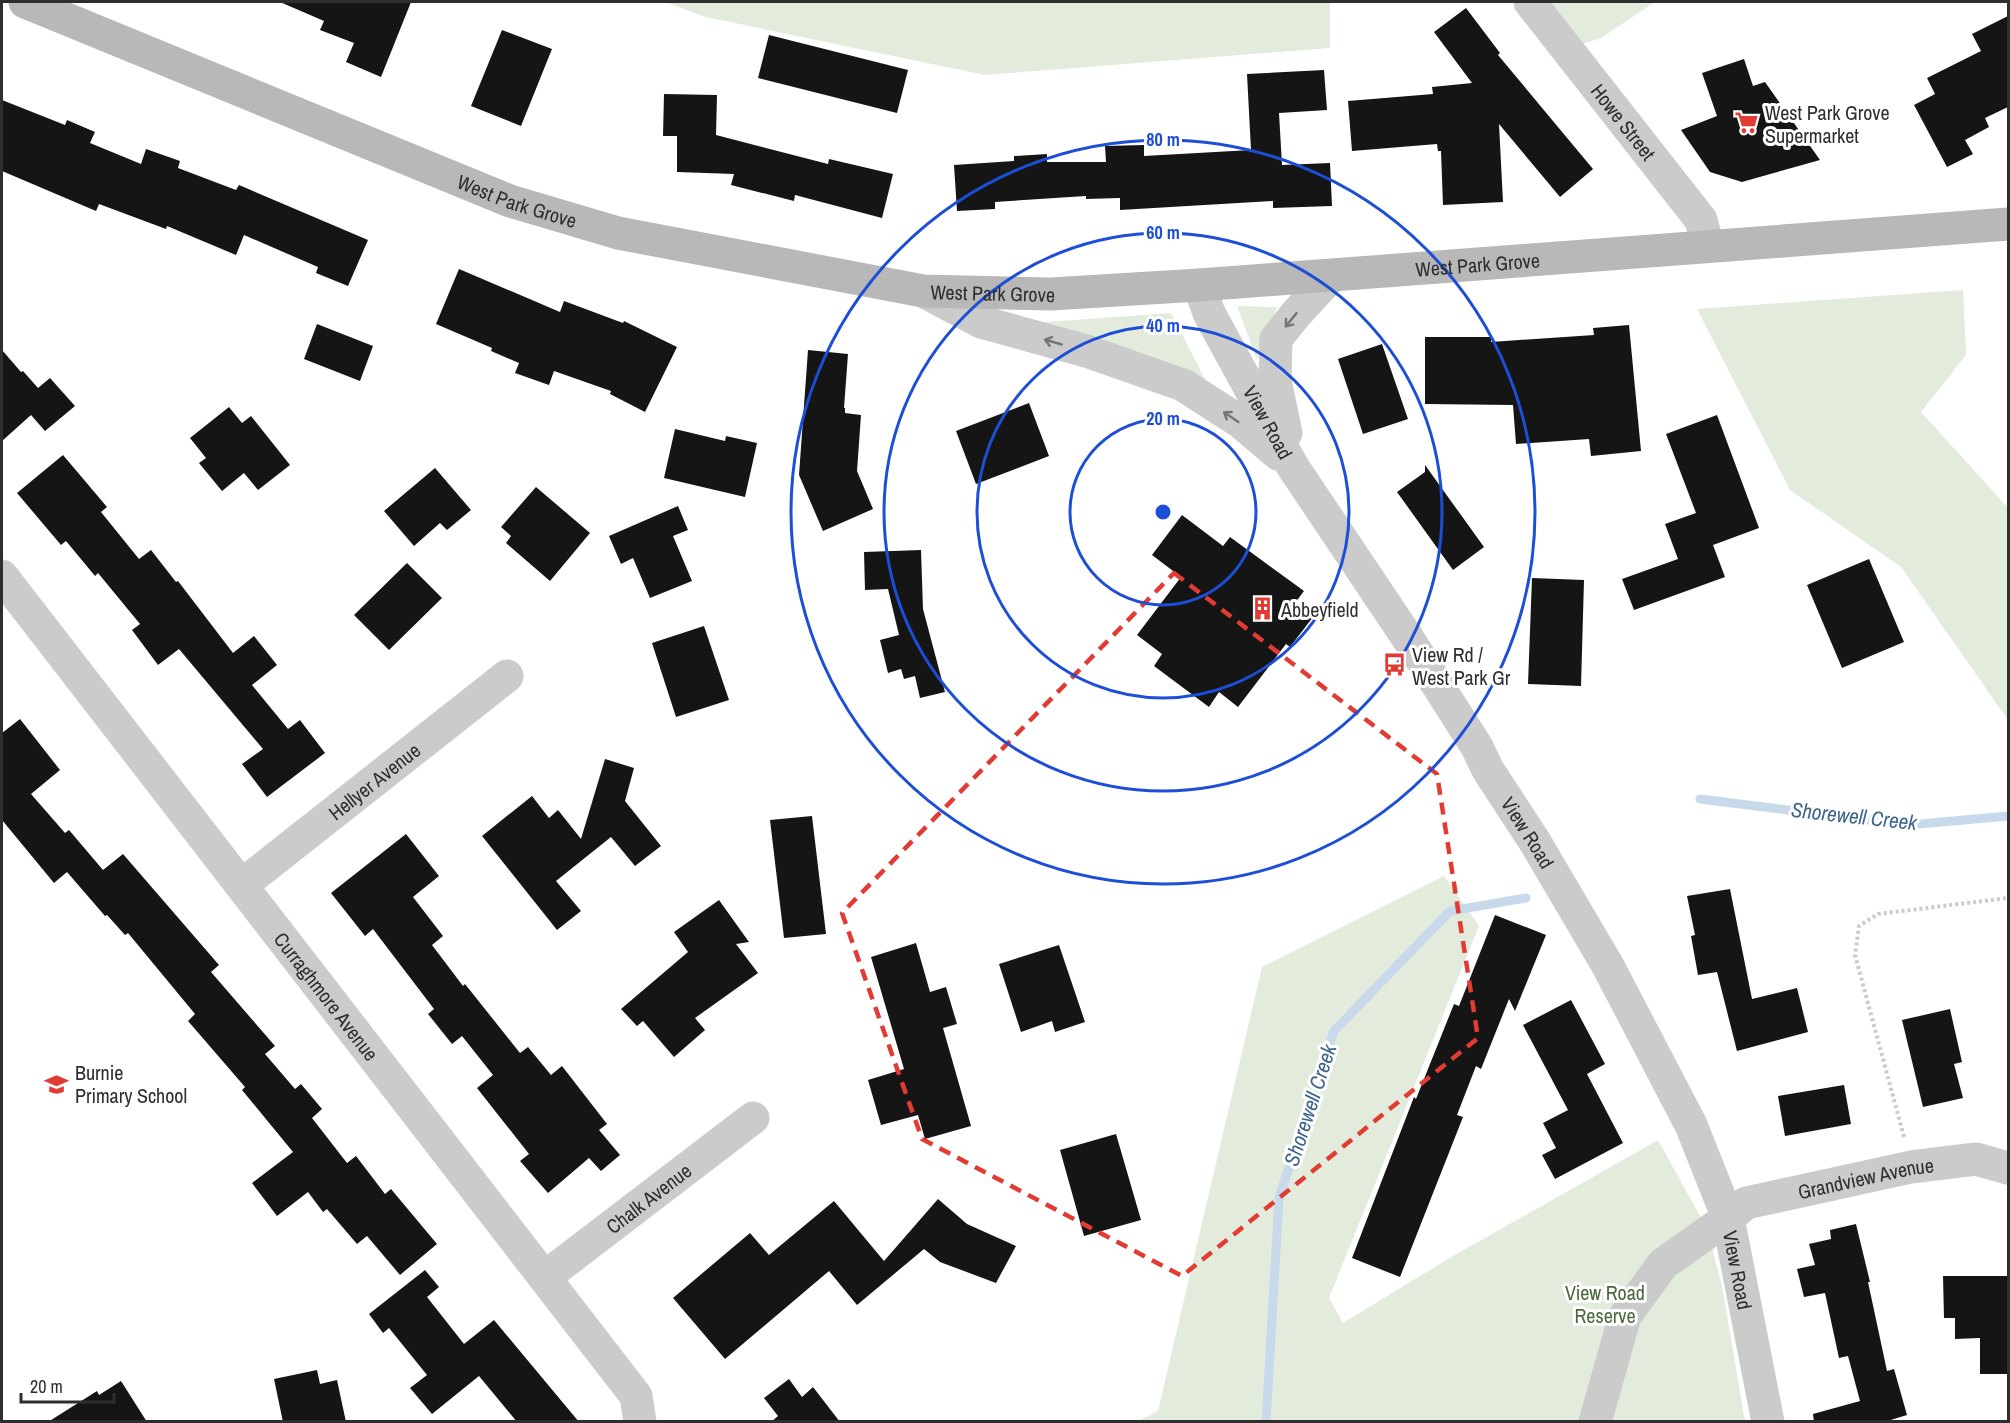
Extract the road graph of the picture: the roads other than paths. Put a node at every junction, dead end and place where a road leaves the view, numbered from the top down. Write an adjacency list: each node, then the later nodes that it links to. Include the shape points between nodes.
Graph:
1 (25, 2): 7 (main road, West Park Grove, via 510,201 618,233)
2 (1530, 2): 4 (street, Howe Street, via 1701,220)
3 (2008, 224): 4 (main road, West Park Grove)
4 (1708, 246): 5 (main road, West Park Grove)
5 (1331, 276): 6 (main road, West Park Grove); 8 (street, one-way to 8, via 1276,339 1275,380)
6 (1199, 285): 7 (main road, West Park Grove, via 1051,294); 8 (street, View Road, via 1209,312)
7 (923, 291): 8 (street, one-way to 7, via 1239,421 1183,385 1086,351 981,322)
8 (1293, 467): 14 (street, View Road, via 1477,747 1602,956 1691,1125)
9 (2, 576): 11 (street, Curraghmore Avenue)
10 (507, 676): 11 (street, Hellyer Avenue)
11 (242, 885): 15 (street, Curraghmore Avenue)
12 (753, 1118): 15 (street, Chalk Avenue)
13 (2008, 1168): 14 (street, Grandview Avenue, via 1976,1159 1911,1167 1746,1203)
14 (1728, 1218): 17 (street, Grandview Avenue, via 1663,1263 1625,1316); 18 (street, View Road)
15 (545, 1277): 16 (street, Curraghmore Avenue, via 636,1396)
16 (640, 1422)
17 (1595, 1422)
18 (1768, 1422)

